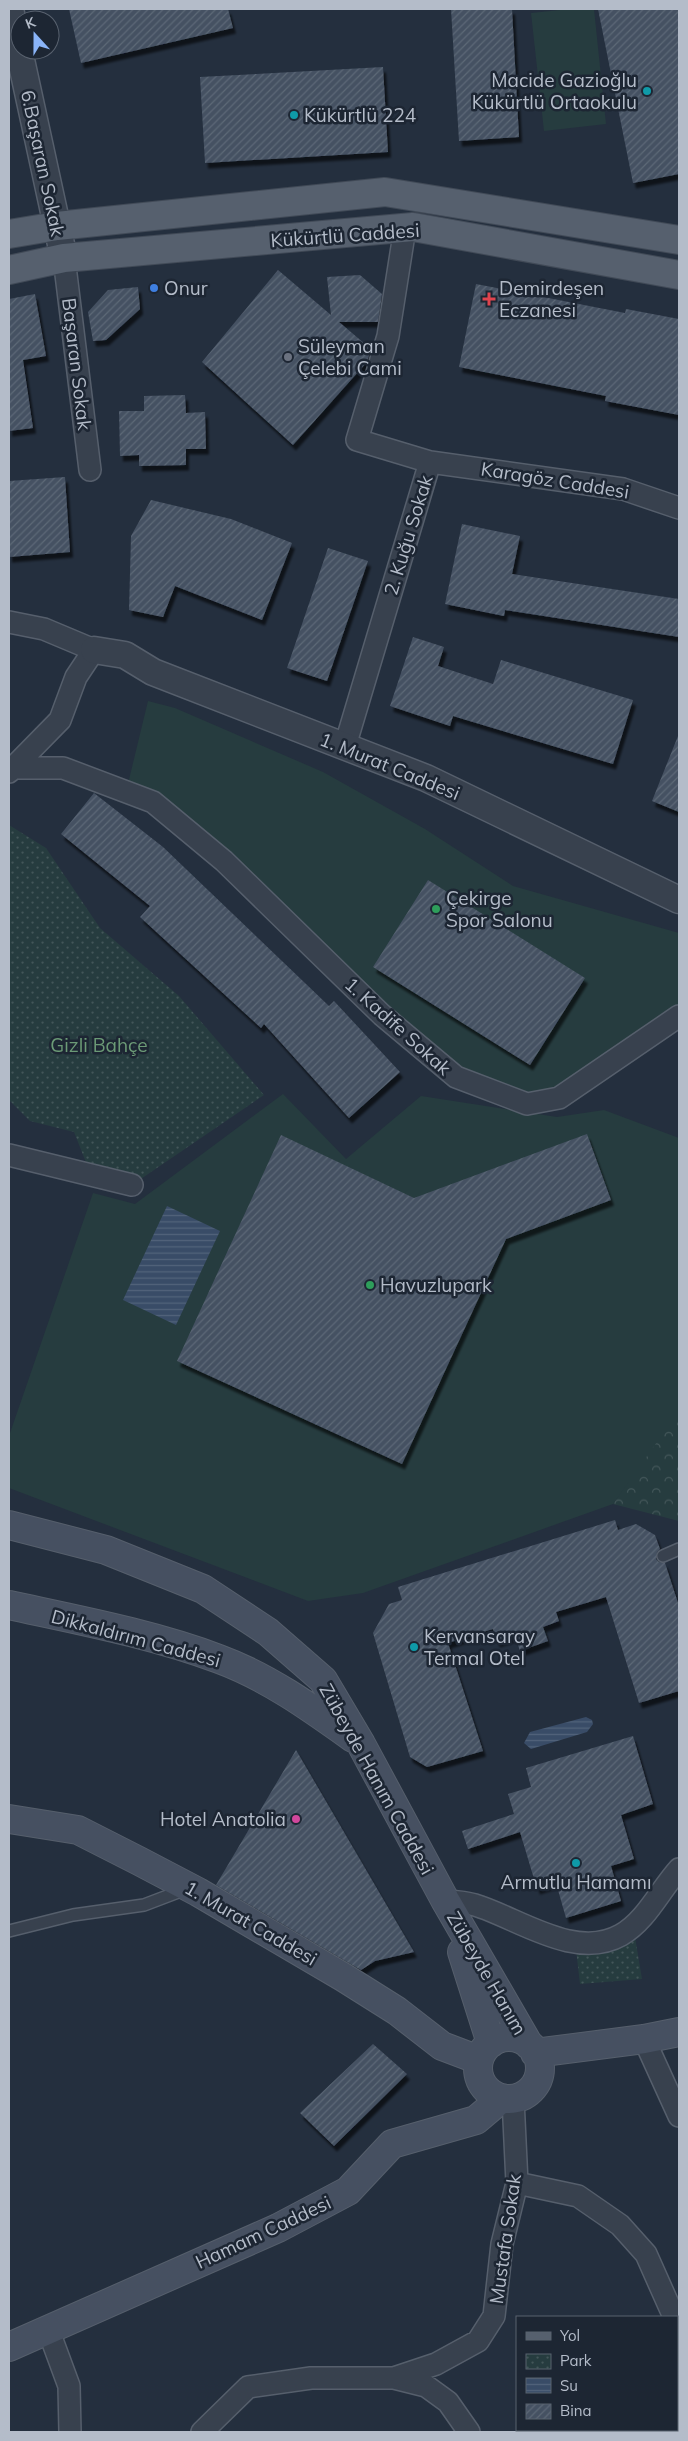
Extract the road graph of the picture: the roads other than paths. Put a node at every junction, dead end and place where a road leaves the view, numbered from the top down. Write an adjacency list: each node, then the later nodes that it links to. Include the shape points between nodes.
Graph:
1 (10, 9): 2 (street, 6.Başaran Sokak)
2 (57, 226): 4 (main road, Kükürtlü Caddesi); 5 (main road, Kükürtlü Caddesi, via 385,192); 6 (street, 6.Başaran Sokak)
3 (405, 228): 6 (main road, Kükürtlü Caddesi); 8 (main road, Kükürtlü Caddesi); 9 (street, 2. Kuğu Sokak, via 388,336 357,440)
4 (9, 234)
5 (679, 240)
6 (64, 258): 7 (main road, Kükürtlü Caddesi); 10 (street, Başaran Sokak)
7 (9, 270)
8 (679, 274)
9 (430, 462): 11 (street, Karagöz Caddesi, via 623,489); 14 (street, 2. Kuğu Sokak)
10 (90, 470)
11 (679, 508)
12 (9, 622): 13 (street, via 44,629)
13 (94, 650): 14 (street, 1. Murat Caddesi, via 125,654 153,672); 15 (street, via 76,677 60,720)
14 (345, 746): 16 (street, 1. Murat Caddesi, via 426,778)
15 (12, 770): 17 (street, 1. Kadife Sokak, via 63,768 153,802 224,861 382,1015 456,1077 527,1104 559,1098)
16 (679, 900)
17 (679, 1016)
18 (9, 1155): 19 (street)
19 (132, 1185)
20 (9, 1525): 24 (main road, Zübeyde Hanım Caddesi, via 106,1550 203,1589 268,1632 323,1680)
21 (679, 1549): 22 (lane)
22 (662, 1556)
23 (9, 1605): 24 (main road, Dikkaldırım Caddesi, via 111,1627 220,1659 291,1693)
24 (361, 1744): 28 (main road, Zübeyde Hanım Caddesi)
25 (9, 1819): 27 (main road, 1. Murat Caddesi, via 78,1830)
26 (679, 1869): 28 (street, via 642,1918 620,1936 592,1943 559,1940 474,1904)
27 (190, 1888): 29 (lane, via 144,1905 73,1915); 34 (main road, 1. Murat Caddesi, via 344,1977 397,2011 442,2046)
28 (445, 1900): 33 (main road, Zübeyde Hanım); 34 (main road, Zübeyde Hanım)
29 (9, 1931)
30 (679, 2032): 31 (main road)
31 (644, 2039): 32 (main road); 36 (street)
32 (603, 2043): 33 (main road); 35 (main road, Hamam Caddesi)
33 (532, 2049): 34 (main road, via 521,2040 510,2038 500,2039); 35 (main road, via 539,2070)
34 (485, 2052): 35 (main road, via 478,2070 480,2080 493,2095)
35 (516, 2095): 37 (street, Mustafa Sokak); 39 (main road, Hamam Caddesi, via 476,2120 392,2144 348,2191 278,2228)
36 (679, 2116)
37 (517, 2183): 38 (street, via 578,2196 620,2225 646,2254); 41 (street, Mustafa Sokak, via 502,2244 494,2316 478,2341 436,2364)
38 (674, 2316)
39 (48, 2329): 40 (main road, Hamam Caddesi); 42 (street, via 69,2386)
40 (9, 2347)
41 (394, 2378): 43 (street, Mustafa Sokak, via 311,2378 248,2387); 44 (street, via 426,2386 448,2402)
42 (70, 2432)
43 (202, 2432)
44 (469, 2432)

